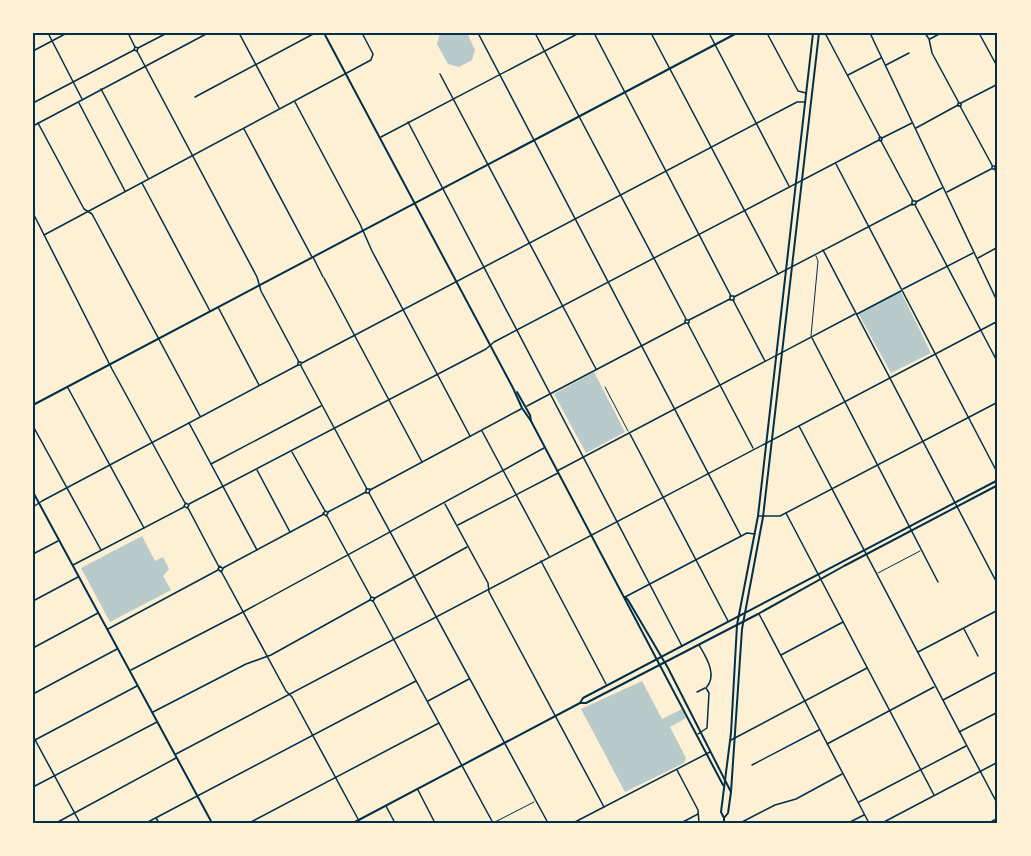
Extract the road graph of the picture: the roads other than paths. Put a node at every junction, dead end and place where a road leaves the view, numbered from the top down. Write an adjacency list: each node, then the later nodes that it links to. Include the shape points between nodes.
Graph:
1 (48, 33): 26 (street)
2 (67, 33): 26 (street)
3 (128, 33): 28 (street)
4 (167, 33): 28 (street)
5 (208, 33): 35 (street)
6 (239, 33): 33 (street)
7 (315, 33): 33 (street)
8 (324, 33): 38 (main road)
9 (362, 33): 38 (street, via 373,58)
10 (478, 33): 40 (street)
11 (535, 33): 30 (street)
12 (579, 33): 30 (street)
13 (594, 33): 45 (street)
14 (651, 33): 36 (street)
15 (709, 33): 27 (street)
16 (737, 33): 27 (main road)
17 (813, 33): 46 (main road)
18 (819, 33): 75 (main road)
19 (825, 33): 41 (street)
20 (870, 33): 32 (street)
21 (925, 33): 25 (street)
22 (941, 33): 25 (street)
23 (980, 33): 37 (street)
24 (768, 34): 46 (street, via 798,91)
25 (930, 39): 54 (street, via 930,49)
26 (52, 41): 29 (street); 42 (street)
27 (715, 44): 36 (main road); 60 (street)
28 (136, 49): 35 (street); 42 (street)
29 (33, 51)
30 (545, 51): 40 (street); 56 (street)
31 (909, 53): 34 (street)
32 (881, 57): 34 (street); 41 (street)
33 (255, 65): 47 (street); 55 (street)
34 (885, 65): 58 (street)
35 (145, 66): 44 (street); 68 (street)
36 (670, 68): 45 (main road); 67 (street)
37 (998, 68)
38 (346, 74): 50 (street); 64 (main road)
39 (440, 74): 48 (street)
40 (499, 75): 48 (street); 65 (street)
41 (847, 75): 66 (street)
42 (73, 82): 49 (street); 53 (street)
43 (998, 84): 54 (street)
44 (101, 89): 49 (street); 74 (street)
45 (624, 92): 56 (main road); 72 (street)
46 (807, 94): 52 (main road)
47 (195, 97)
48 (454, 98): 57 (street); 70 (street)
49 (82, 100): 51 (street)
50 (295, 101): 55 (street); 91 (street)
51 (78, 102): 59 (street); 81 (street)
52 (806, 102): 60 (street, via 798,101); 77 (main road)
53 (33, 103)
54 (960, 104): 63 (street); 71 (street)
55 (279, 109): 62 (street)
56 (579, 116): 65 (main road); 83 (street)
57 (408, 122): 64 (street); 79 (street)
58 (912, 122): 63 (street); 66 (street)
59 (38, 123): 61 (street); 87 (street)
60 (756, 123): 67 (street); 78 (street)
61 (33, 126)
62 (244, 128): 68 (street); 99 (street)
63 (915, 128): 80 (street)
64 (380, 137): 84 (main road)
65 (533, 139): 70 (main road); 89 (street)
66 (881, 139): 69 (street); 85 (street)
67 (711, 147): 72 (street); 86 (street)
68 (193, 156): 74 (street); 109 (street)
69 (835, 163): 75 (street); 90 (street)
70 (488, 164): 79 (main road); 94 (street)
71 (994, 167): 73 (street); 82 (street)
72 (665, 171): 83 (street); 92 (street)
73 (998, 176)
74 (149, 179): 76 (street)
75 (802, 180): 77 (street); 104 (main road)
76 (141, 183): 81 (street); 116 (street)
77 (796, 183): 78 (street); 105 (main road)
78 (789, 186): 86 (street)
79 (442, 187): 84 (main road); 102 (street)
80 (943, 187): 82 (street); 85 (street)
81 (125, 191): 87 (street)
82 (946, 193): 97 (street)
83 (620, 194): 89 (street); 100 (street)
84 (414, 202): 91 (main road); 107 (main road)
85 (914, 203): 90 (street); 103 (street)
86 (744, 210): 92 (street); 106 (street)
87 (88, 211): 93 (street); 123 (street)
88 (33, 213): 93 (street)
89 (574, 218): 94 (street); 108 (street)
90 (868, 227): 96 (street); 110 (street)
91 (362, 230): 99 (main road); 115 (street)
92 (699, 234): 100 (street); 111 (street)
93 (44, 235): 132 (street)
94 (529, 242): 102 (street); 113 (street)
95 (998, 247): 101 (street)
96 (823, 250): 98 (street); 117 (street)
97 (974, 253): 101 (street); 103 (street)
98 (815, 254): 104 (street); 124 (lane, via 818,261)
99 (312, 257): 109 (main road); 122 (street)
100 (653, 258): 108 (street); 118 (street)
101 (977, 258): 112 (street)
102 (484, 266): 107 (street); 120 (street)
103 (947, 266): 110 (street); 121 (street)
104 (792, 267): 105 (street); 127 (main road)
105 (786, 270): 106 (street); 129 (main road)
106 (778, 274): 111 (street)
107 (456, 280): 115 (street); 125 (main road)
108 (608, 282): 113 (street); 126 (street)
109 (260, 285): 114 (main road); 133 (street)
110 (902, 290): 117 (street); 128 (street)
111 (732, 298): 118 (street); 130 (street)
112 (998, 303)
113 (563, 306): 120 (street); 134 (street)
114 (218, 307): 116 (main road); 137 (street)
115 (402, 309): 122 (street); 135 (street)
116 (210, 311): 123 (main road)
117 (856, 314): 124 (street); 136 (street)
118 (687, 321): 126 (street); 138 (street)
119 (998, 321): 121 (street)
120 (517, 329): 125 (street); 142 (street)
121 (981, 330): 128 (street); 131 (street)
122 (354, 335): 133 (street); 143 (street)
123 (159, 338): 132 (main road); 151 (street)
124 (811, 338): 127 (street); 144 (street)
125 (491, 345): 135 (street); 141 (main road)
126 (641, 345): 134 (street); 150 (street)
127 (782, 353): 129 (street); 161 (main road)
128 (935, 354): 136 (street); 152 (street)
129 (776, 357): 130 (street); 164 (main road)
130 (765, 362): 138 (street)
131 (998, 363)
132 (110, 364): 139 (main road); 163 (street)
133 (300, 364): 137 (street); 147 (street)
134 (596, 369): 142 (street)
135 (438, 375): 143 (street); 160 (street)
136 (890, 378): 144 (street); 162 (street)
137 (260, 385): 151 (street)
138 (721, 386): 150 (street); 166 (street)
139 (67, 387): 146 (main road); 171 (street)
140 (605, 387): 159 (lane)
141 (515, 392): 148 (main road); 149 (main road)
142 (550, 393): 148 (street); 168 (street)
143 (389, 400): 157 (street); 169 (street)
144 (844, 402): 155 (street); 172 (street)
145 (998, 402): 152 (street)
146 (33, 405)
147 (322, 405): 157 (street); 170 (street)
148 (526, 406): 153 (main road)
149 (522, 408): 153 (main road); 158 (street)
150 (674, 409): 159 (street); 176 (street)
151 (200, 416): 154 (street)
152 (969, 418): 162 (street); 177 (street)
153 (531, 421): 165 (main road)
154 (189, 423): 163 (street); 170 (street)
155 (799, 425): 161 (street); 182 (street)
156 (33, 426): 181 (street)
157 (334, 428): 167 (street); 183 (street)
158 (482, 430): 160 (street); 174 (street)
159 (629, 433): 168 (street); 186 (street)
160 (470, 436): 169 (street)
161 (772, 439): 164 (street); 199 (main road)
162 (923, 441): 172 (street); 190 (street)
163 (152, 442): 171 (street); 188 (street)
164 (766, 443): 166 (street); 198 (main road)
165 (545, 448): 174 (street); 175 (main road)
166 (754, 449): 176 (street)
167 (291, 450): 173 (street); 197 (street)
168 (584, 457): 175 (street); 200 (street)
169 (422, 462): 183 (street)
170 (211, 464): 180 (street)
171 (109, 465): 181 (street); 203 (street)
172 (877, 465): 182 (street); 202 (street)
173 (256, 469): 180 (street); 205 (street)
174 (503, 470): 185 (street); 189 (street)
175 (558, 472): 185 (street); 207 (main road)
176 (708, 473): 186 (street); 210 (street)
177 (998, 474)
178 (998, 480): 190 (main road)
179 (998, 485): 194 (main road)
180 (223, 487): 191 (street); 214 (street)
181 (67, 488): 187 (street); 213 (street)
182 (832, 489): 196 (street); 215 (street)
183 (368, 491): 197 (street); 206 (street)
184 (33, 492): 187 (main road)
185 (517, 495): 201 (street); 220 (street)
186 (663, 496): 200 (street); 221 (street)
187 (39, 503): 192 (street); 211 (main road)
188 (185, 503): 191 (street); 193 (street)
189 (444, 503): 201 (street); 206 (street)
190 (955, 503): 194 (street); 202 (main road)
191 (189, 504): 195 (street)
192 (33, 507)
193 (184, 507): 195 (street); 203 (street)
194 (957, 507): 204 (main road); 235 (street)
195 (188, 508): 224 (street)
196 (786, 513): 199 (street); 228 (street)
197 (325, 514): 205 (street); 218 (street)
198 (758, 516): 199 (street); 208 (main road)
199 (763, 517): 209 (main road)
200 (617, 520): 207 (street); 234 (street)
201 (457, 526): 212 (street)
202 (910, 526): 204 (street); 215 (main road)
203 (144, 528): 213 (street)
204 (912, 531): 216 (street); 219 (main road)
205 (290, 532): 214 (street)
206 (390, 532): 218 (street); 230 (street)
207 (591, 534): 220 (street); 237 (main road)
208 (755, 534): 209 (street); 210 (street); 246 (main road)
209 (760, 535): 243 (main road)
210 (741, 536): 221 (street)
211 (59, 540): 217 (street); 223 (main road)
212 (468, 546): 230 (street); 236 (street)
213 (101, 550): 223 (street)
214 (257, 550): 225 (street)
215 (864, 550): 219 (street); 228 (main road)
216 (922, 550): 229 (lane); 233 (street)
217 (33, 554)
218 (348, 554): 238 (street); 241 (street)
219 (866, 554): 229 (street); 232 (main road)
220 (549, 556): 222 (street)
221 (696, 560): 234 (street); 249 (street)
222 (540, 561): 236 (street); 272 (street)
223 (73, 565): 231 (main road)
224 (219, 567): 225 (street); 226 (street)
225 (223, 568): 227 (street)
226 (218, 570): 227 (street); 252 (street)
227 (222, 571): 241 (street)
228 (819, 574): 232 (street); 243 (main road)
229 (877, 574): 258 (street)
230 (414, 576): 238 (street); 245 (street)
231 (79, 577): 239 (street); 242 (main road)
232 (821, 578): 244 (main road); 248 (street)
233 (938, 582)
234 (650, 584): 237 (street); 255 (street)
235 (998, 585)
236 (489, 588): 245 (street); 285 (street)
237 (625, 597): 262 (main road); 263 (main road)
238 (372, 599): 253 (street); 261 (street)
239 (33, 601)
240 (998, 610): 251 (street)
241 (243, 612): 261 (street); 267 (street)
242 (99, 613): 252 (main road); 256 (street)
243 (745, 614): 246 (main road); 247 (main road)
244 (758, 614): 247 (main road); 259 (street)
245 (436, 616): 253 (street); 269 (street)
246 (738, 618): 249 (main road); 250 (main road)
247 (743, 622): 250 (main road); 293 (main road)
248 (843, 622): 259 (street); 266 (street)
249 (729, 623): 255 (main road)
250 (737, 625): 254 (main road); 295 (main road)
251 (963, 628): 258 (street); 260 (street)
252 (107, 629): 257 (main road)
253 (393, 638): 270 (street); 277 (street)
254 (699, 645): 264 (main road); 274 (street, via 711,667)
255 (683, 647): 262 (main road)
256 (33, 648)
257 (118, 649): 267 (main road); 276 (street)
258 (918, 652): 273 (street)
259 (780, 655): 279 (street)
260 (978, 656)
261 (268, 657): 277 (street); 283 (street, via 246,664)
262 (662, 658): 263 (main road); 264 (main road)
263 (658, 660): 265 (main road); 272 (main road)
264 (665, 663): 265 (main road); 290 (main road, via 686,699)
265 (661, 665): 281 (main road); 290 (main road)
266 (867, 667): 279 (street); 282 (street)
267 (130, 671): 271 (main road)
268 (998, 671): 278 (street)
269 (470, 679): 280 (street); 296 (street)
270 (416, 681): 280 (street); 292 (street)
271 (138, 686): 283 (main road); 294 (street)
272 (607, 686): 281 (main road)
273 (935, 686): 278 (street); 282 (street)
274 (706, 688): 275 (street); 290 (street, via 706,728)
275 (697, 692)
276 (33, 694)
277 (289, 694): 292 (street); 300 (street)
278 (943, 700): 289 (street)
279 (805, 701): 288 (street); 293 (street)
280 (428, 702): 287 (street)
281 (580, 703): 285 (main road)
282 (890, 710): 297 (street); 305 (street)
283 (152, 712): 286 (main road)
284 (998, 712): 289 (street)
285 (555, 716): 296 (main road); 321 (street)
286 (157, 722): 300 (main road); 308 (street)
287 (439, 723): 302 (street); 309 (street)
288 (820, 730): 297 (street); 303 (street)
289 (960, 732): 298 (street)
290 (699, 734): 299 (main road)
291 (33, 735): 294 (street)
292 (313, 736): 309 (street); 316 (street)
293 (736, 737): 295 (street); 314 (main road)
294 (34, 741): 308 (street)
295 (730, 741): 310 (main road)
296 (504, 743): 302 (main road); 317 (street)
297 (827, 744): 307 (street)
298 (967, 746): 305 (street); 306 (street)
299 (708, 752): 304 (street); 310 (main road); 312 (main road)
300 (176, 756): 316 (main road); 322 (street)
301 (998, 762): 306 (street)
302 (462, 765): 313 (main road); 338 (street)
303 (752, 765)
304 (676, 769): 321 (street); 323 (street)
305 (921, 770): 315 (street); 318 (street)
306 (980, 771): 315 (street); 319 (street)
307 (843, 774): 318 (street); 344 (street)
308 (55, 776): 311 (street); 322 (street)
309 (336, 778): 328 (street); 334 (street)
310 (725, 780): 312 (main road); 314 (main road)
311 (33, 787)
312 (725, 788): 326 (main road)
313 (417, 789): 320 (main road); 337 (street)
314 (731, 792): 326 (main road)
315 (934, 795): 347 (street)
316 (198, 796): 325 (street); 333 (main road)
317 (536, 801): 338 (lane); 339 (street)
318 (858, 803): 324 (street)
319 (998, 805)
320 (386, 806): 328 (main road); 336 (street)
321 (604, 807): 340 (street)
322 (74, 813): 329 (street); 330 (street)
323 (699, 813): 341 (street); 342 (street)
324 (864, 814): 345 (street); 346 (street)
325 (156, 817): 331 (street); 332 (street)
326 (724, 818): 343 (main road)
327 (997, 819): 348 (street); 349 (street)
328 (358, 820): 335 (main road)
329 (56, 823)
330 (80, 823)
331 (146, 823)
332 (159, 823)
333 (212, 823)
334 (249, 823)
335 (353, 823)
336 (395, 823)
337 (435, 823)
338 (493, 823)
339 (548, 823)
340 (573, 823)
341 (681, 823)
342 (699, 823)
343 (724, 823)
344 (740, 823)
345 (848, 823)
346 (869, 823)
347 (882, 823)
348 (989, 823)
349 (997, 823)

